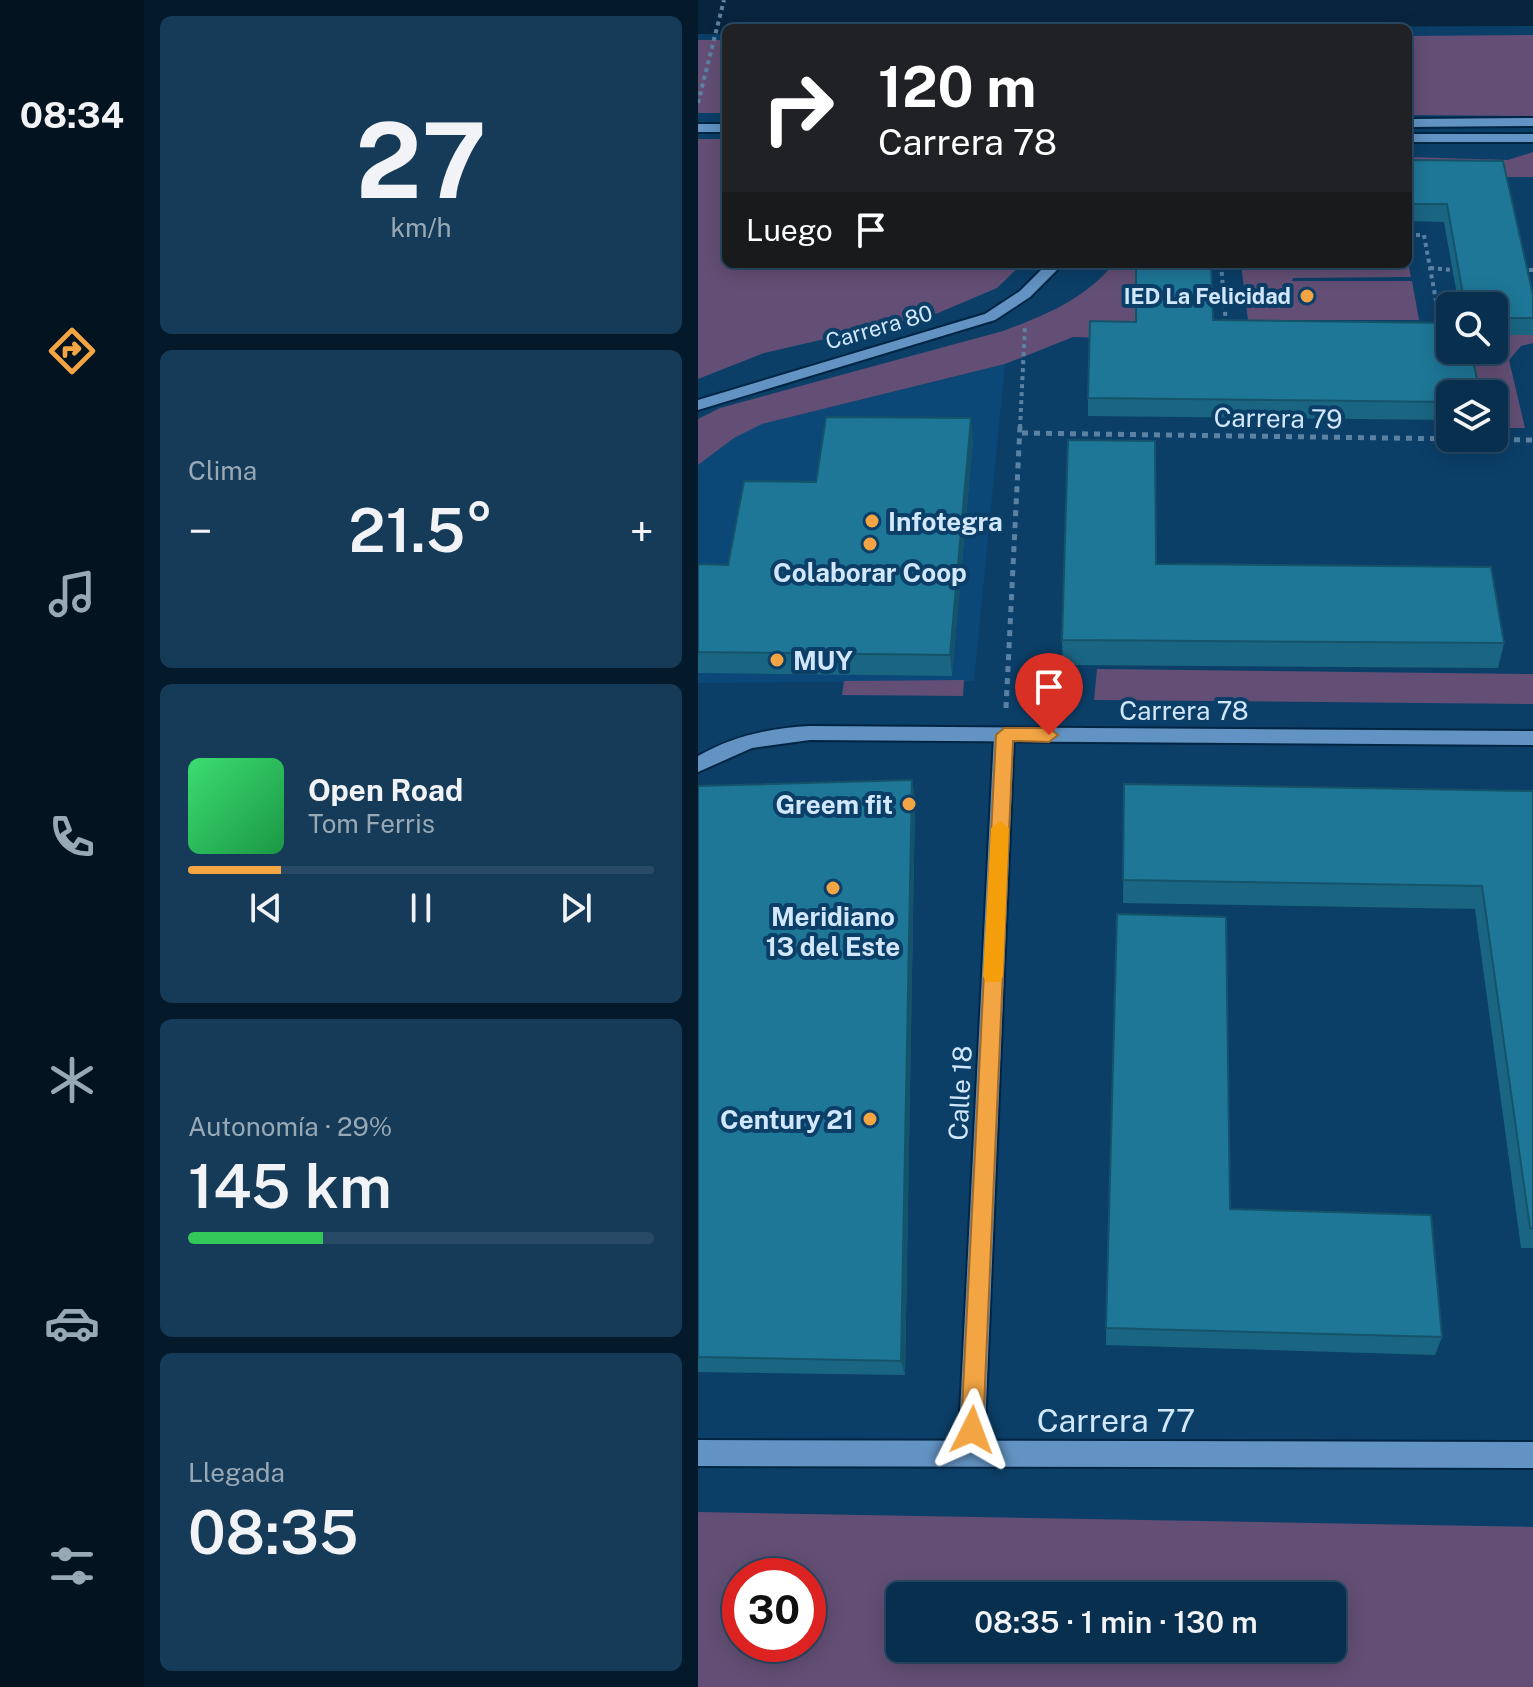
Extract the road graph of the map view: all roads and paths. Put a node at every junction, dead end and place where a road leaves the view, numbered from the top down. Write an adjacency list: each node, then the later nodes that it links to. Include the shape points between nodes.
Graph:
1 (724, 0): 2 (path)
2 (698, 104)
3 (1533, 122): 4 (street)
4 (1412, 123)
5 (698, 128): 6 (street)
6 (722, 128)
7 (1412, 138): 8 (street)
8 (1533, 138)
9 (1412, 235): 12 (path, via 1424,235)
10 (1052, 268): 16 (street, Carrera 80)
11 (1221, 268): 17 (path)
12 (1430, 268): 13 (path); 18 (path, via 1441,328)
13 (1452, 270)
14 (1520, 270): 15 (path)
15 (1533, 270)
16 (1025, 294): 19 (street, Carrera 80, via 990,317); 20 (path)
17 (1226, 328)
18 (1427, 328)
19 (698, 405)
20 (1022, 433): 21 (path, Carrera 79); 22 (path)
21 (1533, 440)
22 (1006, 709)
23 (1004, 735): 24 (street, Carrera 78); 25 (street, Carrera 78, via 785,734 729,746); 27 (street, Calle 18)
24 (1533, 738)
25 (698, 765)
26 (698, 1453): 27 (street, Carrera 77)
27 (971, 1453): 28 (street, Carrera 77)
28 (1533, 1455)

